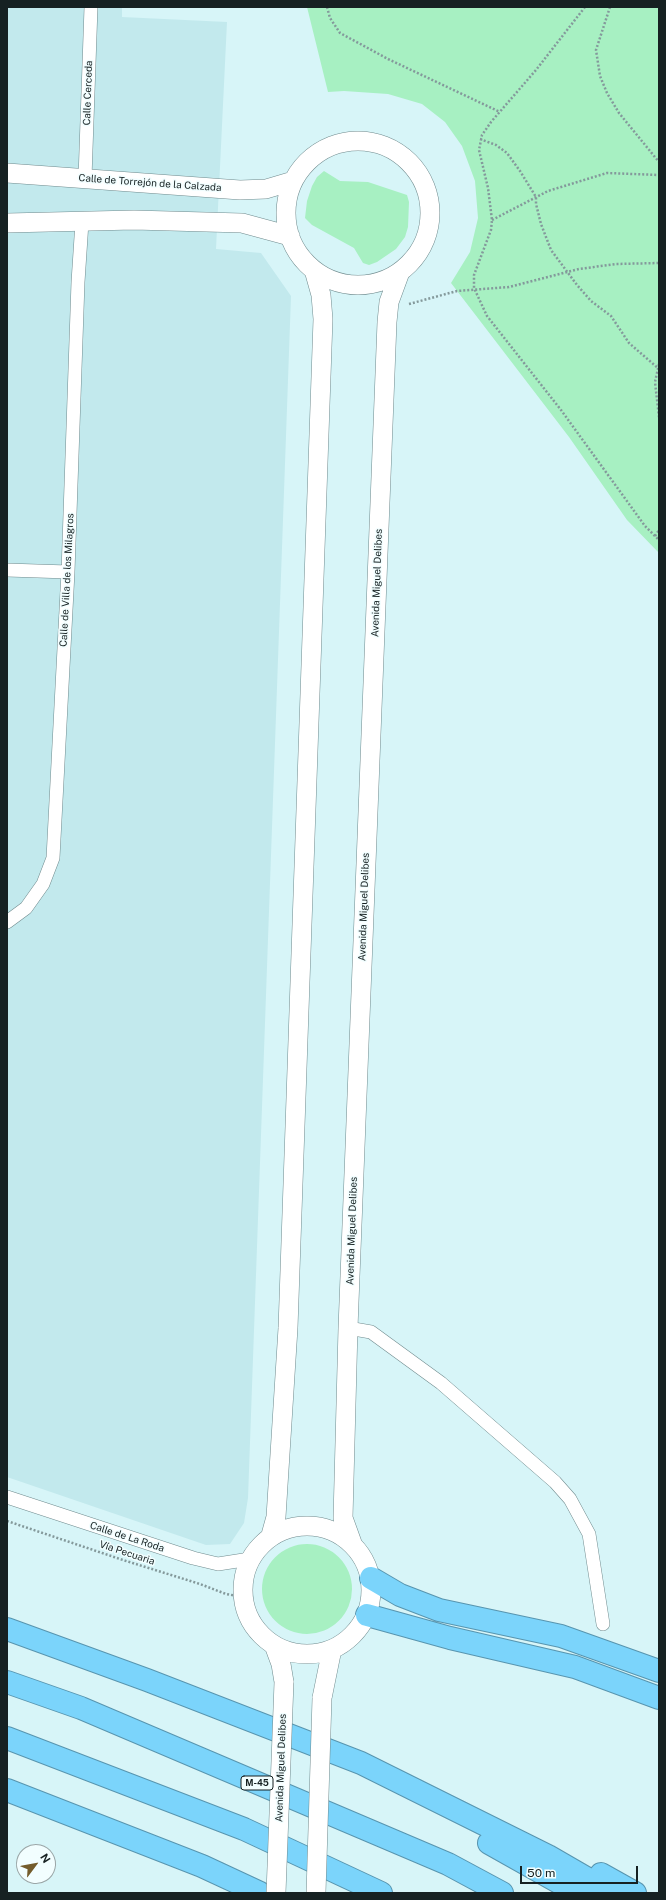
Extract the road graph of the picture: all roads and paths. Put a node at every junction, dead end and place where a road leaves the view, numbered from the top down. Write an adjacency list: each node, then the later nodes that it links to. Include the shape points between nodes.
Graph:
1 (91, 7): 10 (street, Calle Cerceda)
2 (327, 7): 5 (path, via 330,18 340,33 388,59)
3 (585, 7): 5 (path)
4 (610, 7): 7 (path, via 596,50 600,76 619,113)
5 (500, 112): 6 (path)
6 (480, 139): 12 (path, via 496,145 507,154); 13 (path, via 479,150)
7 (659, 162)
8 (7, 173): 10 (main road, Calle de Torrejón de la Calzada)
9 (659, 175): 12 (path, via 608,173 548,190)
10 (85, 178): 11 (main road, Calle de Torrejón de la Calzada, via 240,190 266,189)
11 (293, 181): 16 (main road, via 286,208); 19 (main road, via 307,161 326,147 349,140 373,141 395,150 414,166 426,186 431,210 428,234 417,255)
12 (536, 197): 13 (path); 20 (path, via 542,224 552,250)
13 (492, 220): 21 (path, via 491,230 474,274)
14 (82, 222): 15 (main road); 16 (main road, via 134,220 242,223); 30 (street, Calle de Villa de los Milagros)
15 (7, 223)
16 (290, 236): 18 (main road, via 296,249)
17 (659, 263): 20 (path, via 616,264)
18 (314, 270): 19 (main road, via 330,279 360,285 384,281); 35 (main road, via 324,319 288,1328 276,1517)
19 (400, 272): 32 (main road, Avenida Miguel Delibes, via 389,302 387,322)
20 (567, 272): 21 (path, via 509,287); 24 (path, via 591,301 611,316 629,343)
21 (474, 288): 22 (path, via 457,290); 27 (path, via 487,316 561,410)
22 (409, 304)
23 (659, 364): 24 (path)
24 (658, 369): 25 (path, via 655,382)
25 (659, 416)
26 (659, 530): 27 (path)
27 (654, 536): 28 (path)
28 (659, 540)
29 (7, 570): 30 (street)
30 (68, 572): 31 (street, Calle de Villa de los Milagros, via 53,858 43,884 26,908)
31 (7, 922)
32 (348, 1328): 36 (main road, Avenida Miguel Delibes, via 343,1518); 41 (street, via 371,1332 441,1383 555,1482 570,1499 589,1534)
33 (7, 1497): 37 (street, Calle de La Roda, via 199,1560 218,1564)
34 (7, 1521): 39 (path, Vía Pecuaria, via 226,1594)
35 (271, 1536): 36 (main road, via 287,1528 321,1526 338,1532); 37 (main road, via 259,1546)
36 (352, 1543): 38 (main road, via 364,1559)
37 (250, 1559): 39 (main road, via 243,1578)
38 (371, 1578): 40 (main road, via 371,1598); 45 (highway, via 400,1595 439,1610 561,1636)
39 (243, 1597): 43 (main road, via 248,1616 259,1633)
40 (367, 1615): 44 (main road, via 359,1629 347,1641); 47 (highway, via 450,1638 575,1667)
41 (603, 1624)
42 (7, 1629): 48 (highway)
43 (274, 1645): 44 (main road, via 288,1652 303,1654 318,1654); 53 (main road, Avenida Miguel Delibes, bridge, via 284,1682)
44 (332, 1649): 54 (main road, bridge, via 322,1698)
45 (659, 1671)
46 (7, 1682): 56 (highway, M-45, via 81,1708 448,1864)
47 (659, 1698)
48 (219, 1708): 51 (highway, via 361,1763); 57 (highway, via 506,1851)
49 (7, 1738): 55 (highway, via 244,1829)
50 (7, 1790): 52 (highway, via 202,1866)
51 (548, 1856): 58 (highway); 59 (highway, via 573,1859)
52 (260, 1893)
53 (276, 1893)
54 (316, 1893)
55 (381, 1893)
56 (502, 1893)
57 (578, 1893)
58 (612, 1893)
59 (635, 1893)

